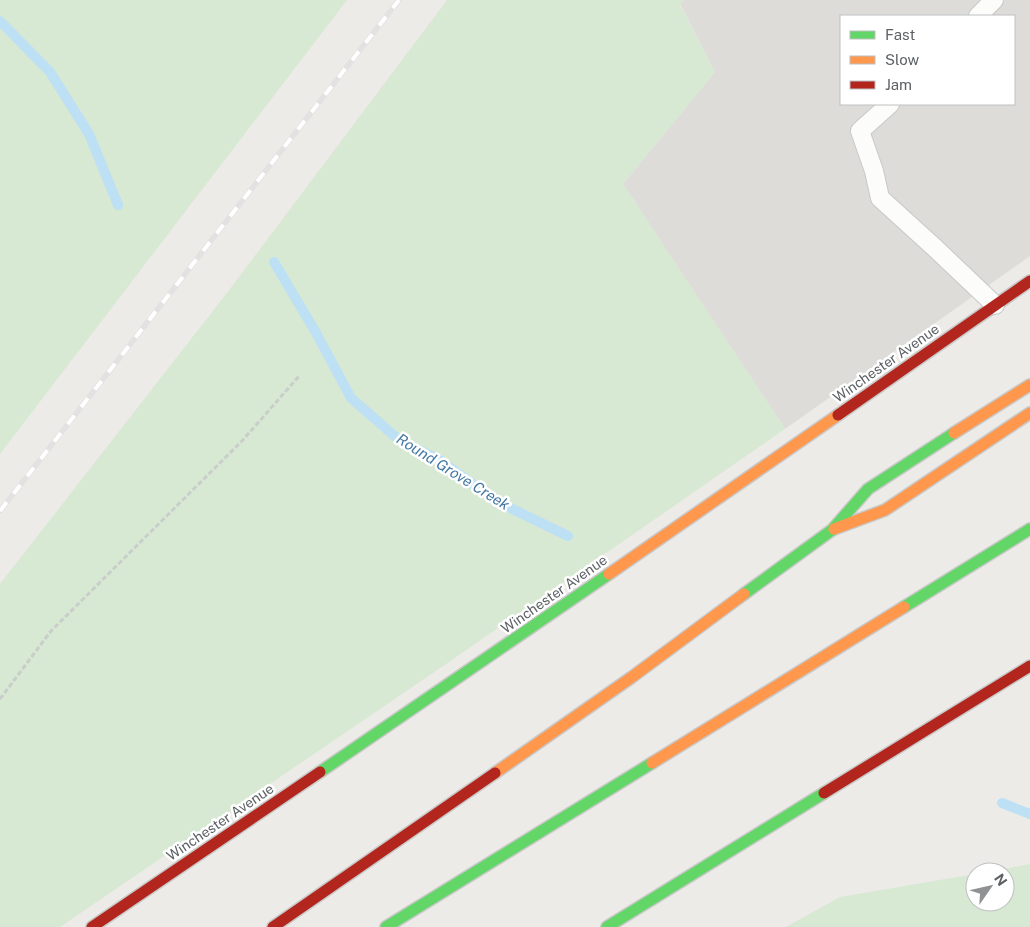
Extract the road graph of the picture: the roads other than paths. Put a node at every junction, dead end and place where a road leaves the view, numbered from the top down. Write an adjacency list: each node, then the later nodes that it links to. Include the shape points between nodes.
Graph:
1 (994, 0): 2 (lane)
2 (979, 15)
3 (889, 105): 5 (lane, via 860,131 880,198)
4 (1030, 281): 5 (main road, Winchester Avenue)
5 (995, 305): 11 (main road, Winchester Avenue, via 522,635)
6 (1030, 385): 9 (main road, via 868,489)
7 (1030, 413): 9 (main road, via 885,510)
8 (1030, 529): 13 (main road)
9 (832, 530): 12 (main road, via 632,677)
10 (1030, 666): 14 (main road)
11 (92, 927)
12 (273, 927)
13 (386, 927)
14 (607, 927)

